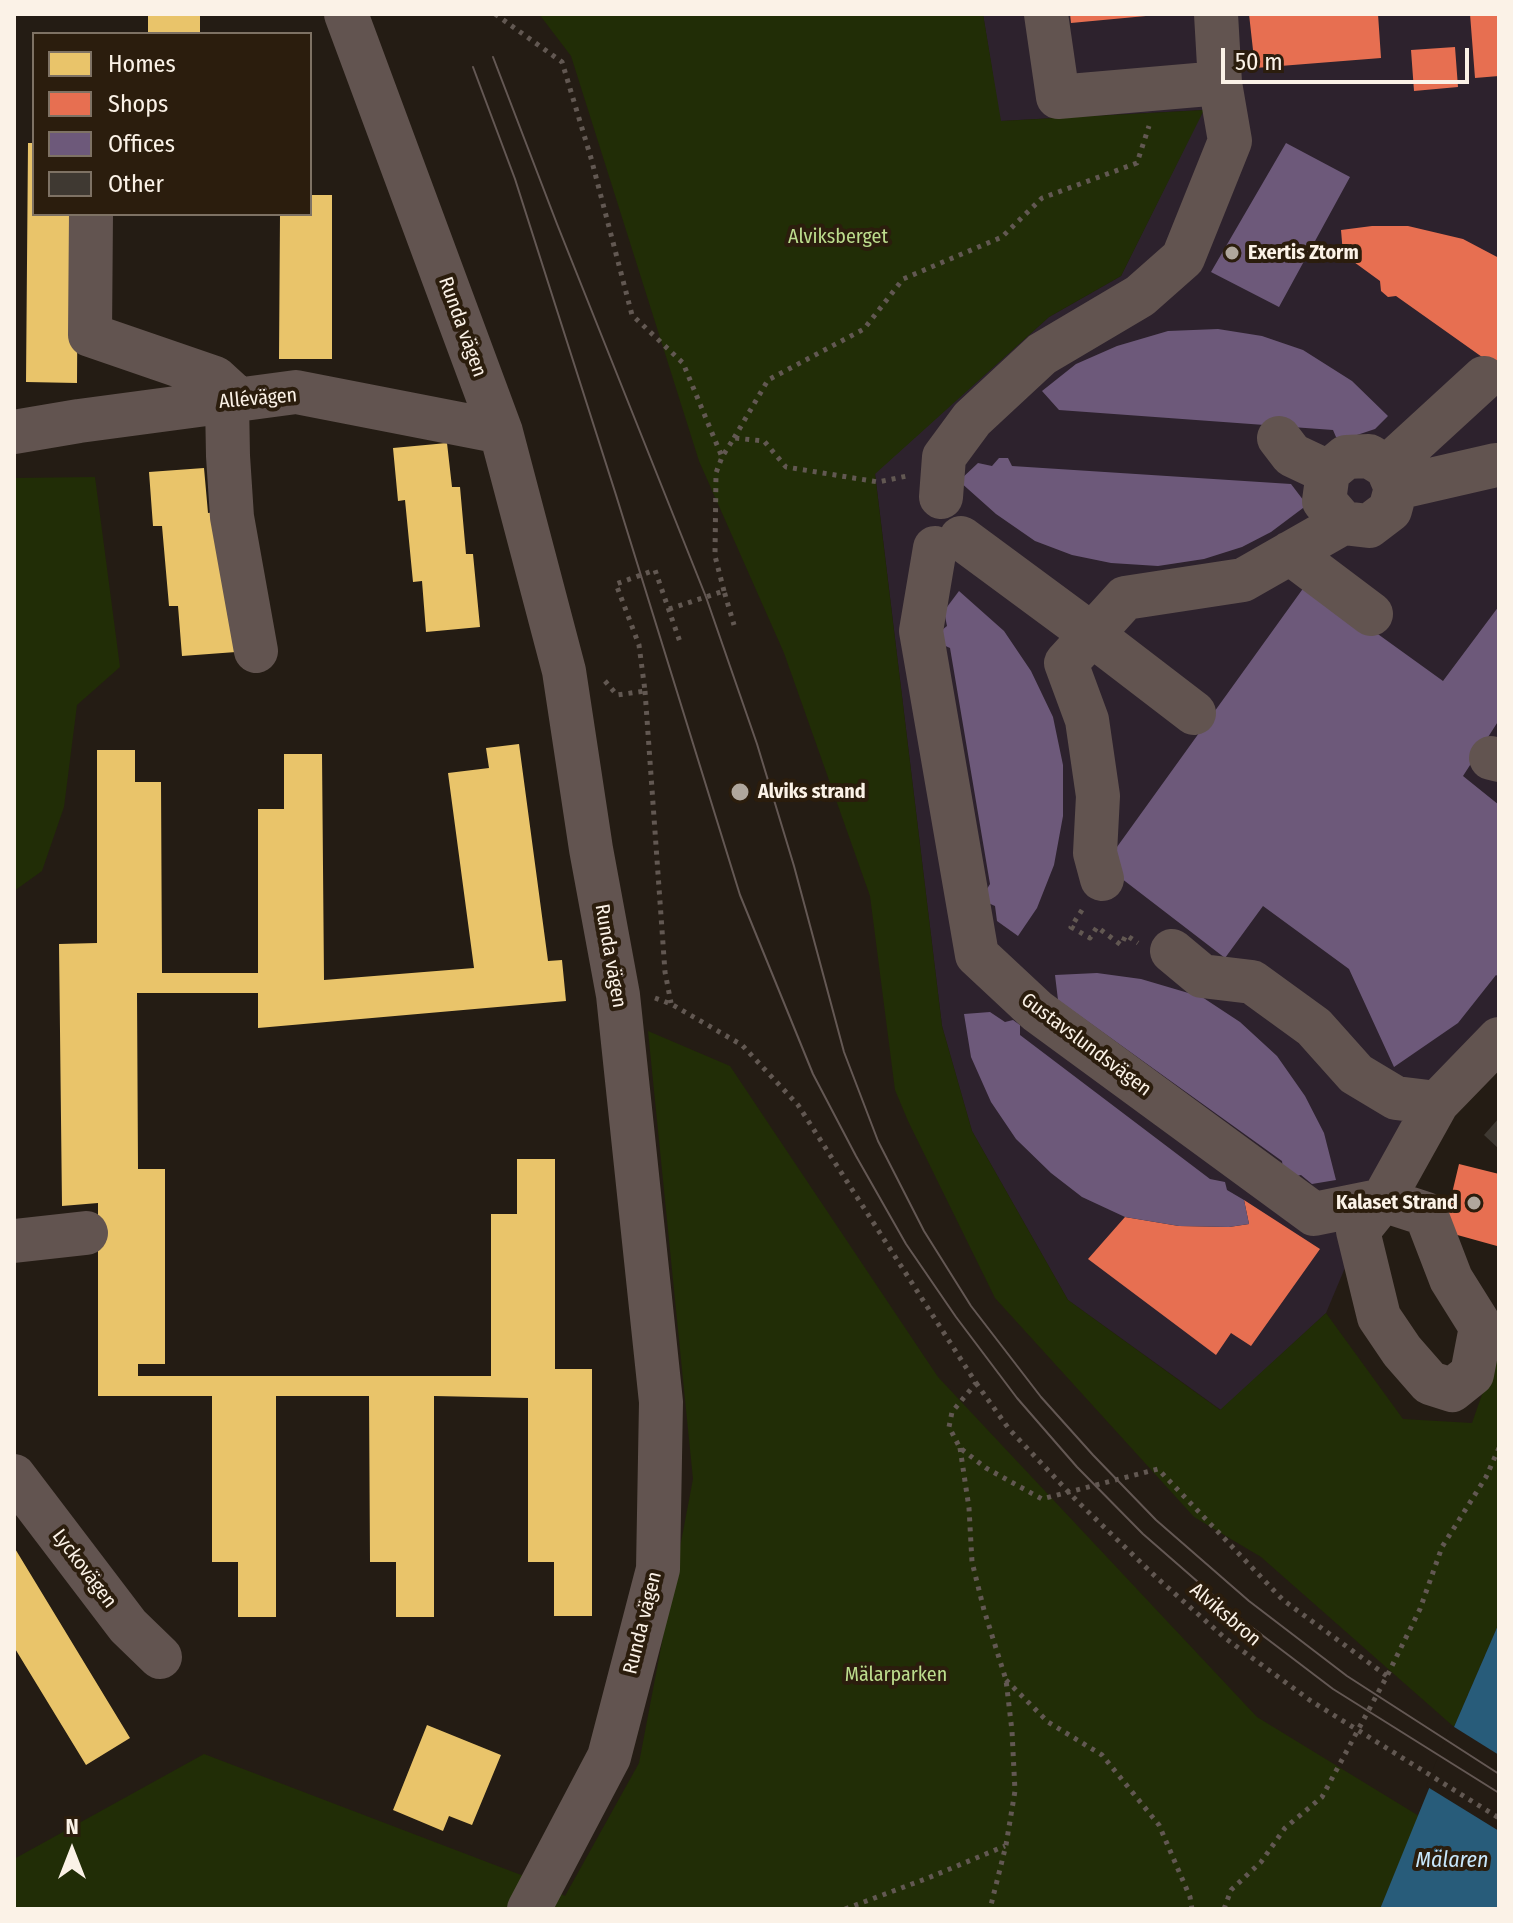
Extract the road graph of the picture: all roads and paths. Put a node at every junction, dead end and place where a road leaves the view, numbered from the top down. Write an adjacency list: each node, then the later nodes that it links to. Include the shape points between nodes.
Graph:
1 (346, 14): 11 (street, Runda vägen)
2 (495, 14): 14 (path, via 562,62 632,315 683,363)
3 (1046, 14): 6 (street, via 1058,97)
4 (1216, 14): 5 (street)
5 (1220, 83): 6 (street); 20 (street, via 1230,141 1183,258 1140,296 1042,354 972,419 944,457 941,497 923,503 914,520 920,539)
6 (1150, 89): 12 (path, via 1150,123 1137,163 1042,198 1002,237 903,279 864,329 768,380)
7 (91, 216): 9 (street, via 90,335 215,378)
8 (1484, 378): 17 (street)
9 (233, 400): 10 (street, Allévägen); 11 (street, Allévägen, via 296,392); 28 (street, via 228,456 232,517)
10 (14, 432)
11 (501, 432): 34 (street, Runda vägen, via 564,671)
12 (734, 438): 14 (path); 18 (path, via 764,441 786,467)
13 (1279, 438): 16 (street, via 1292,455)
14 (722, 457): 22 (path, via 716,473 715,556)
15 (1496, 465): 17 (street)
16 (1328, 472): 17 (street, via 1346,457 1369,456); 19 (street, via 1324,501)
17 (1391, 478): 19 (street, via 1390,510 1369,526)
18 (878, 482)
19 (1343, 523): 21 (street)
20 (948, 543): 26 (street); 37 (street, Gustavslundsvägen, via 921,631 977,955 1037,1011 1314,1214 1383,1200)
21 (1290, 553): 24 (street); 26 (street, via 1243,580 1125,598)
22 (724, 591): 23 (path); 25 (path)
23 (669, 609): 27 (path); 29 (path, via 655,570 616,584 639,645)
24 (1371, 614)
25 (734, 625)
26 (1091, 634): 31 (street); 32 (street, via 1066,663 1087,720 1098,796 1095,853)
27 (680, 642)
28 (256, 651)
29 (645, 691): 30 (path); 35 (path)
30 (617, 695)
31 (1194, 713)
32 (1102, 879): 33 (path, via 1071,927 1090,938 1097,927 1121,945 1126,935)
33 (1155, 947): 37 (street, via 1202,976 1252,982 1314,1027 1356,1074 1396,1098)
34 (618, 995): 35 (path, Alviksbron, via 649,996); 49 (street, Runda vägen, via 661,1402 658,1569 609,1757)
35 (671, 1004): 40 (path, Alviksbron, via 742,1045 798,1105)
36 (1499, 1039): 37 (street, Gustavslundsvägen)
37 (1437, 1103)
38 (86, 1233): 39 (street)
39 (14, 1241)
40 (976, 1383): 41 (path, via 952,1412 949,1427); 47 (path, Alviksbron, bridge, via 1009,1429 1078,1502 1225,1638 1311,1701)
41 (960, 1448): 45 (path, via 1042,1499 1158,1469 1283,1600); 46 (path, via 972,1562)
42 (1499, 1448): 45 (path, via 1442,1547 1420,1609)
43 (14, 1476): 44 (street, Lyckovägen, via 128,1626)
44 (160, 1657)
45 (1387, 1676): 53 (path, via 1322,1797 1285,1828 1261,1862 1231,1890)
46 (1006, 1680): 48 (path, via 1015,1791); 52 (path, via 1048,1722 1102,1755 1159,1825)
47 (1499, 1818)
48 (1006, 1845): 50 (path); 51 (path)
49 (529, 1909)
50 (845, 1909)
51 (990, 1909)
52 (1192, 1909)
53 (1224, 1909)

